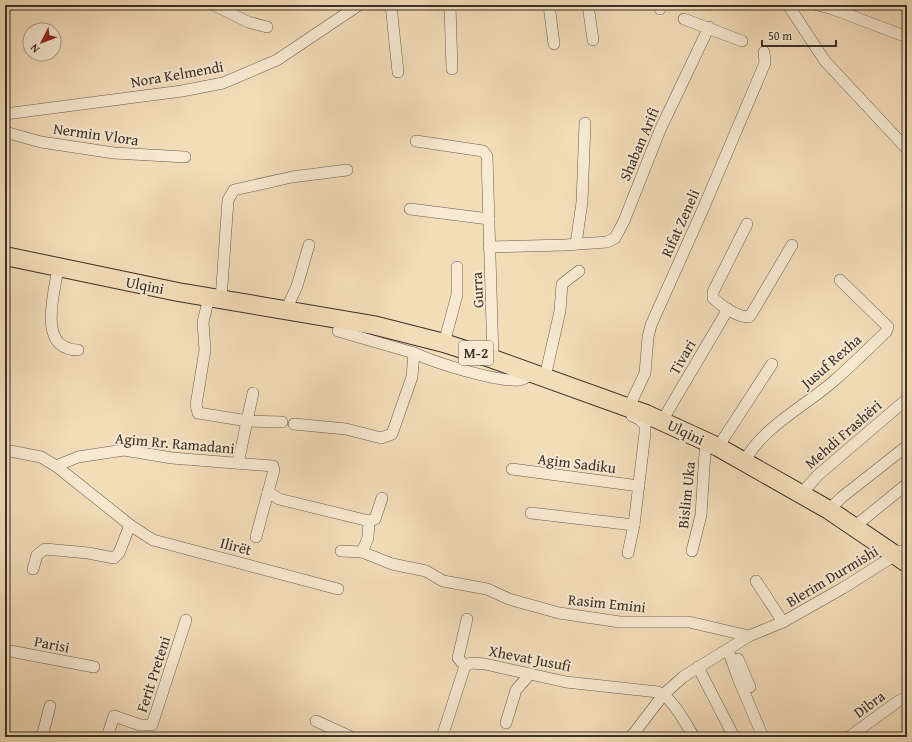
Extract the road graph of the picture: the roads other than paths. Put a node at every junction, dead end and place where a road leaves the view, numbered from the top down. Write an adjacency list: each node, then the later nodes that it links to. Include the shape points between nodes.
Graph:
1 (214, 5): 10 (street, via 248,22)
2 (359, 5): 19 (street, Nora Kelmendi, via 276,60 223,83 188,90)
3 (391, 5): 18 (street)
4 (450, 5): 17 (street)
5 (549, 5): 15 (street)
6 (588, 5): 13 (street)
7 (788, 5): 23 (street, via 825,61)
8 (817, 5): 12 (street)
9 (684, 19): 11 (street)
10 (267, 27)
11 (709, 27): 14 (street); 29 (street, Shaban Arifi, via 657,137 620,232 607,242)
12 (907, 37)
13 (593, 40)
14 (742, 42)
15 (554, 44)
16 (764, 52): 50 (street, Rifat Zeneli, via 765,63 651,325 645,373)
17 (452, 70)
18 (398, 72)
19 (5, 114)
20 (585, 123): 29 (street, via 582,202)
21 (5, 132): 24 (street, Nermin Vlora, via 41,142 114,153)
22 (416, 141): 27 (street, Gurra, via 483,151 487,156)
23 (907, 149)
24 (185, 157)
25 (347, 170): 38 (street, via 286,178 234,190 228,200)
26 (410, 209): 27 (street)
27 (488, 219): 32 (street, Gurra)
28 (747, 224): 39 (street, via 713,292 713,298)
29 (576, 244): 32 (street, Shaban Arifi)
30 (309, 245): 40 (street, via 297,286)
31 (792, 245): 39 (street, via 749,317 743,317)
32 (489, 247): 45 (street, Gurra)
33 (5, 256): 34 (main road, Ulqini / M-2)
34 (58, 267): 38 (main road, Ulqini / M-2); 43 (street, via 50,320 53,333 57,341 64,346 70,350)
35 (457, 268): 42 (street, via 457,296)
36 (579, 271): 47 (street, via 562,284 560,311)
37 (840, 280): 58 (street, Jusuf Rexha, via 888,327 886,332 834,380 765,435 754,446)
38 (215, 299): 40 (main road, Ulqini / M-2); 51 (street, via 203,322 205,350 196,404 198,413)
39 (728, 309): 52 (street, Tivari)
40 (286, 310): 42 (main road, Ulqini / M-2, via 373,325)
41 (338, 331): 44 (street)
42 (444, 343): 45 (main road, Ulqini / M-2)
43 (78, 350)
44 (414, 354): 47 (street, via 496,377 520,380); 54 (street, via 412,377 392,434 381,438 346,429)
45 (494, 359): 47 (main road, Ulqini / M-2)
46 (772, 364): 55 (street, Bislim Uka)
47 (538, 374): 50 (main road, Ulqini / M-2)
48 (253, 393): 51 (street)
49 (907, 399): 65 (street, Mehdi Frashëri, via 818,475)
50 (629, 407): 52 (main road, Ulqini / M-2); 63 (street, via 632,416 645,426)
51 (248, 421): 53 (street); 59 (street)
52 (662, 421): 55 (main road, Ulqini / M-2)
53 (282, 422)
54 (294, 424)
55 (714, 445): 58 (main road, Ulqini / M-2); 75 (street, Bislim Uka, via 706,452 701,515)
56 (907, 446): 67 (street)
57 (5, 450): 60 (street, via 41,457)
58 (745, 461): 65 (main road, Ulqini / M-2)
59 (238, 463): 60 (street, Agim Rr. Ramadani, via 172,458 124,450 78,457); 64 (street, Agim Rr. Ramadani, via 273,466)
60 (56, 466): 70 (street, Ilirët)
61 (512, 469): 63 (street, Agim Sadiku)
62 (907, 484): 72 (street)
63 (639, 486): 71 (street)
64 (268, 492): 69 (street, via 279,499); 73 (street, Agim Rr. Ramadani)
65 (802, 493): 67 (main road, Ulqini / M-2)
66 (382, 498): 69 (street, via 375,519)
67 (829, 510): 72 (main road, Ulqini / M-2)
68 (531, 513): 71 (street)
69 (369, 521): 76 (street, via 368,538)
70 (130, 525): 79 (street, via 119,553 114,558 45,549 37,555); 81 (street, Ilirët, via 153,540)
71 (634, 525): 77 (street)
72 (854, 527): 78 (main road, Ulqini / M-2)
73 (256, 537)
74 (340, 550): 76 (street)
75 (692, 551)
76 (362, 552): 85 (street, Rasim Emini, via 392,564 426,571 443,581 487,589 509,599 559,613 620,622 693,622)
77 (628, 553)
78 (903, 556): 84 (street, Blerim Durmishi)
79 (33, 569)
80 (756, 581): 84 (street, Blerim Durmishi)
81 (338, 589)
82 (467, 619): 88 (street, via 458,658)
83 (186, 620): 99 (street, Ferit Preteni, via 152,724 140,725 114,716)
84 (783, 622): 85 (street, Blerim Durmishi)
85 (749, 636): 86 (street, Blerim Durmishi)
86 (731, 649): 90 (street, Blerim Durmishi); 92 (street); 105 (street)
87 (5, 650): 89 (street, Parisi)
88 (465, 666): 91 (street, Xhevat Jusufi, via 472,663 485,664); 101 (street)
89 (94, 667)
90 (698, 667): 93 (street, Blerim Durmishi); 104 (street)
91 (530, 674): 93 (street, Xhevat Jusufi, via 566,682); 97 (street, via 516,690)
92 (750, 687)
93 (664, 694): 102 (street, Blerim Durmishi); 103 (street)
94 (907, 697): 106 (street, Dibra)
95 (50, 706): 98 (street)
96 (316, 721): 100 (street)
97 (506, 723)
98 (42, 737)
99 (107, 737)
100 (351, 737)
101 (442, 737)
102 (631, 737)
103 (694, 737)
104 (734, 737)
105 (763, 737)
106 (850, 737)

